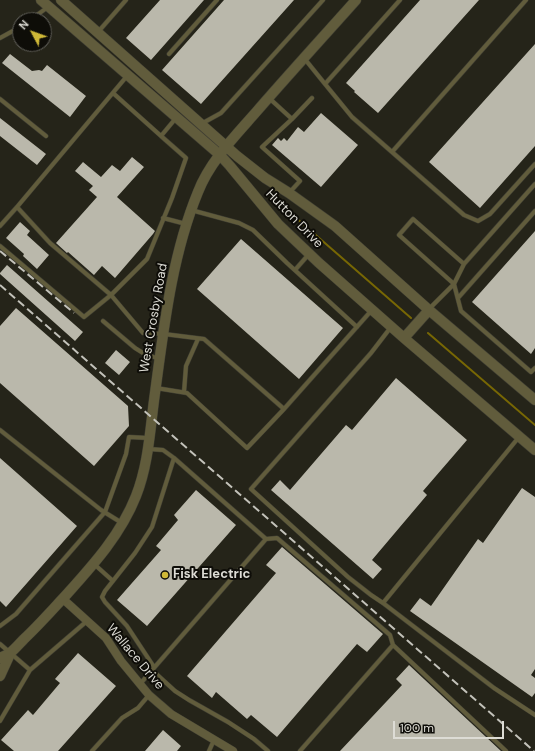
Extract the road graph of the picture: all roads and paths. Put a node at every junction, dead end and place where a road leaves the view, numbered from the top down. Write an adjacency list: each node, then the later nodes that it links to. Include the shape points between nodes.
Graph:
1 (61, 0): 11 (street, Hutton Drive)
2 (126, 0): 11 (lane)
3 (217, 0): 13 (lane)
4 (323, 0): 24 (lane, via 221,114)
5 (356, 0): 14 (street, West Crosby Road)
6 (400, 0): 17 (lane)
7 (526, 0): 28 (lane)
8 (48, 2): 9 (lane); 16 (street, Hutton Drive)
9 (38, 12)
10 (12, 31): 12 (lane)
11 (98, 32): 15 (street, Hutton Drive)
12 (0, 38)
13 (169, 54)
14 (304, 58): 17 (lane); 19 (street, West Crosby Road)
15 (136, 66): 16 (street); 24 (street, Hutton Drive)
16 (128, 76): 18 (lane); 22 (street, Hutton Drive)
17 (325, 84): 28 (lane, via 352,117)
18 (113, 93): 26 (lane); 33 (lane)
19 (269, 98): 23 (lane); 27 (street, West Crosby Road)
20 (312, 98): 23 (lane)
21 (0, 99): 25 (lane)
22 (176, 117): 26 (lane); 29 (street, Hutton Drive)
23 (292, 119): 32 (lane, via 262,147 300,181)
24 (201, 124): 27 (street, Hutton Drive)
25 (46, 136)
26 (161, 136): 36 (lane, via 186,158)
27 (226, 146): 29 (street, West Crosby Road); 32 (street, Hutton Drive, via 265,178)
28 (392, 152): 30 (lane, via 464,215 478,221 490,214)
29 (220, 155): 34 (street, West Crosby Road, via 198,190); 40 (street, Hutton Drive, via 278,224)
30 (535, 164)
31 (535, 184): 41 (lane)
32 (289, 193): 47 (street, Hutton Drive, via 335,226)
33 (17, 207): 37 (lane); 44 (lane, via 50,243)
34 (191, 210): 38 (street, West Crosby Road); 42 (lane, via 239,223 253,230)
35 (535, 211): 45 (lane)
36 (163, 218): 38 (lane); 44 (lane, via 147,259)
37 (1, 223)
38 (186, 224): 51 (street, West Crosby Road, via 171,285)
39 (0, 246): 44 (lane, via 84,317)
40 (309, 254): 42 (lane); 46 (street, Hutton Drive)
41 (464, 264): 43 (lane); 43 (lane, via 413,219 399,235)
42 (295, 270): 49 (lane)
43 (454, 284): 45 (lane); 47 (lane)
44 (111, 295): 51 (lane, via 143,333)
45 (458, 298): 55 (lane, via 461,311 531,372)
46 (372, 310): 49 (lane); 50 (street, Hutton Drive)
47 (429, 310): 52 (street); 58 (street, Hutton Drive)
48 (103, 321): 54 (lane, via 135,348)
49 (357, 327): 59 (lane)
50 (391, 327): 52 (street, Hutton Drive); 72 (lane, via 251,489 348,577)
51 (164, 334): 53 (lane); 54 (street, West Crosby Road)
52 (404, 338): 61 (street, Hutton Drive)
53 (198, 339): 57 (lane, via 186,366); 59 (lane, via 204,339)
54 (160, 359): 56 (street, West Crosby Road)
55 (535, 368)
56 (156, 388): 57 (lane); 62 (street, West Crosby Road)
57 (184, 392): 59 (lane, via 247,448)
58 (535, 400)
59 (284, 409)
60 (0, 430): 66 (lane)
61 (520, 436): 64 (street, Hutton Drive); 72 (lane)
62 (149, 438): 63 (street, West Crosby Road); 66 (lane, via 129,438 126,454)
63 (148, 449): 65 (lane, via 163,450); 67 (street, West Crosby Road, via 136,497)
64 (535, 450)
65 (174, 458): 68 (lane); 70 (lane, via 152,527)
66 (105, 512): 67 (lane); 74 (lane, via 16,614)
67 (122, 523): 69 (street, West Crosby Road)
68 (266, 539): 76 (lane, via 277,538 390,635); 79 (lane)
69 (94, 564): 70 (lane); 71 (street, West Crosby Road)
70 (113, 582): 79 (lane, via 102,597 127,626)
71 (63, 599): 73 (street, Wallace Drive); 77 (street, West Crosby Road)
72 (383, 603): 84 (lane, via 494,688)
73 (87, 620): 80 (lane); 82 (street, Wallace Drive, via 106,638)
74 (0, 626)
75 (0, 644): 77 (lane)
76 (393, 645): 91 (lane); 92 (lane)
77 (11, 652): 78 (street, West Crosby Road); 80 (lane); 81 (street, West Crosby Road)
78 (0, 658)
79 (153, 669): 82 (lane); 90 (lane, via 175,691 228,722)
80 (30, 670): 85 (lane)
81 (0, 676)
82 (140, 684): 83 (street, Wallace Drive)
83 (149, 695): 86 (street, Wallace Drive, via 171,714); 87 (lane, via 138,708 122,718)
84 (535, 715)
85 (0, 721)
86 (214, 740): 88 (lane); 89 (street, Wallace Drive)
87 (92, 751)
88 (209, 751)
89 (233, 751)
90 (268, 751)
91 (300, 751)
92 (506, 751)

